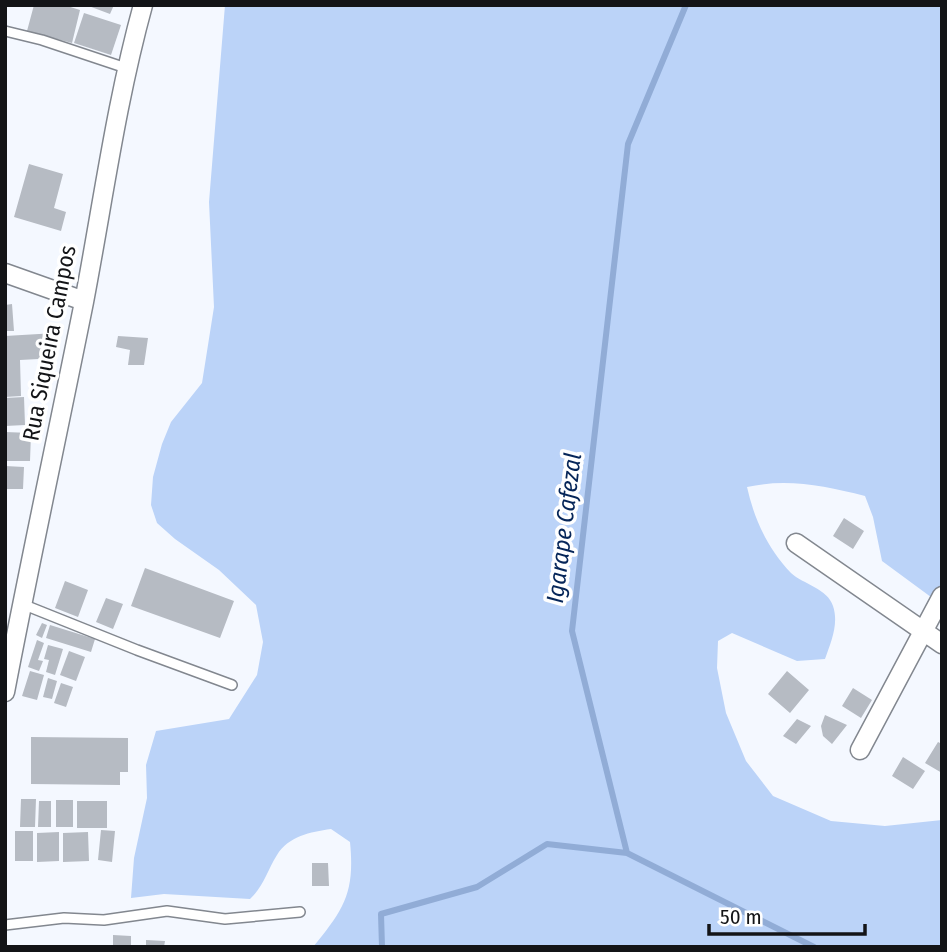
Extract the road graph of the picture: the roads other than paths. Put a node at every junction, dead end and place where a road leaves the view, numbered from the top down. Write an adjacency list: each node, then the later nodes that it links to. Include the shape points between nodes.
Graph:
1 (143, 5): 3 (street, Rua Siqueira Campos)
2 (5, 31): 3 (lane)
3 (126, 68): 5 (street, Rua Siqueira Campos)
4 (5, 273): 5 (street)
5 (84, 301): 8 (street, Rua Siqueira Campos)
6 (796, 543): 9 (street)
7 (942, 596): 9 (street)
8 (22, 604): 11 (lane); 12 (street, Rua Siqueira Campos)
9 (924, 632): 10 (street); 13 (street)
10 (942, 644)
11 (233, 685)
12 (5, 692)
13 (860, 750)
14 (300, 912): 15 (lane, via 225,919 167,911)
15 (5, 925)

